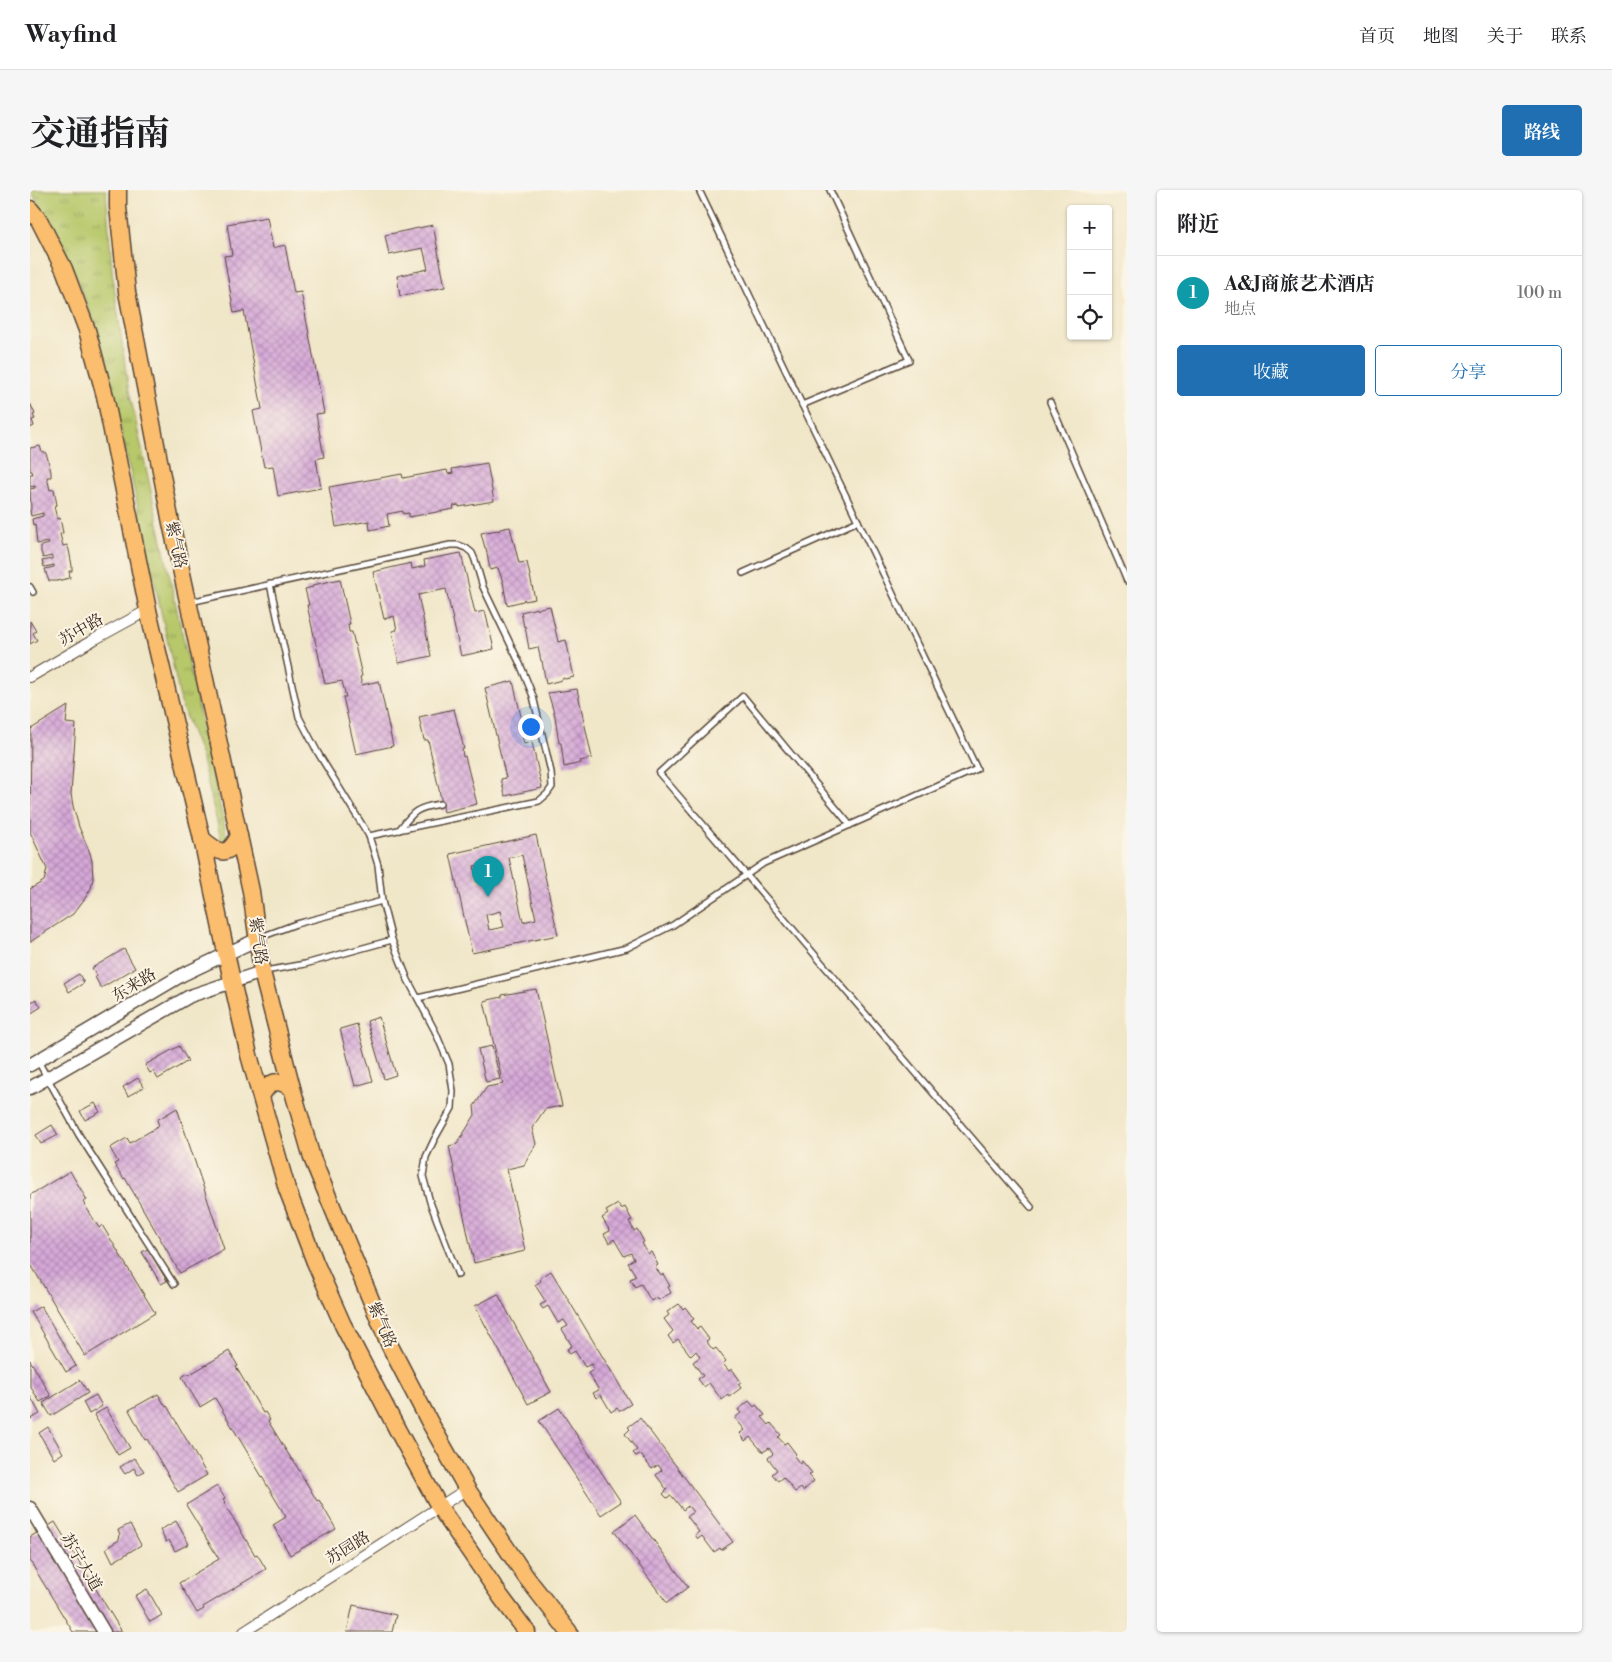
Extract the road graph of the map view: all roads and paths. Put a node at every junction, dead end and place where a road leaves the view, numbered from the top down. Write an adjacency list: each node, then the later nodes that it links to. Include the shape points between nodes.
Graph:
1 (118, 190): 13 (main road, 紫气路, via 127,292)
2 (699, 190): 6 (lane)
3 (830, 190): 6 (lane, via 909,360)
4 (30, 209): 14 (main road, 紫气路, via 64,269 87,330 105,396)
5 (1050, 402): 9 (lane)
6 (802, 405): 7 (lane)
7 (858, 521): 8 (lane); 17 (lane, via 977,769)
8 (743, 574)
9 (1127, 582)
10 (270, 584): 13 (lane); 18 (lane, via 450,545 466,548 472,554 483,587 534,696 552,787 538,801); 20 (lane, via 299,717)
11 (30, 586): 12 (lane)
12 (33, 592)
13 (188, 603): 19 (main road, 紫气路)
14 (148, 610): 15 (street, 苏中路); 21 (main road, 紫气路)
15 (30, 677)
16 (440, 804): 18 (lane, via 422,807 412,813)
17 (850, 825): 22 (lane, via 764,863); 22 (lane, via 743,696 659,773)
18 (398, 830): 20 (lane)
19 (239, 836): 21 (main road, via 232,849 225,852 215,851); 24 (main road, 紫气路)
20 (369, 836): 23 (lane, via 378,865)
21 (202, 839): 26 (main road, 紫气路)
22 (746, 875): 29 (lane, via 673,925 627,948); 35 (lane)
23 (382, 901): 24 (lane, via 296,924); 25 (lane)
24 (258, 939): 26 (street, 东来路); 27 (main road, 紫气路)
25 (392, 940): 27 (lane, via 305,964); 29 (lane)
26 (227, 954): 28 (main road, 紫气路); 30 (street, 东来路, via 182,975)
27 (262, 972): 28 (street); 33 (main road, 紫气路)
28 (232, 981): 31 (street, via 190,996); 34 (main road, 紫气路)
29 (418, 998): 36 (lane, via 448,1064 453,1091 452,1108 426,1157 423,1176)
30 (34, 1063): 31 (lane)
31 (48, 1078): 32 (street); 37 (lane, via 79,1135)
32 (30, 1088)
33 (292, 1088): 34 (main road, via 282,1082 272,1083); 38 (main road, 紫气路, via 312,1158 390,1346)
34 (261, 1096): 40 (main road, 紫气路, via 287,1188 315,1262 343,1325)
35 (1031, 1207)
36 (458, 1275)
37 (174, 1284)
38 (468, 1489): 40 (street, 苏园路); 44 (main road, 紫气路, via 526,1577)
39 (30, 1508): 41 (street, 苏宁大道)
40 (440, 1508): 42 (street, 苏园路); 43 (main road, 紫气路)
41 (104, 1632)
42 (244, 1632)
43 (528, 1632)
44 (569, 1632)

